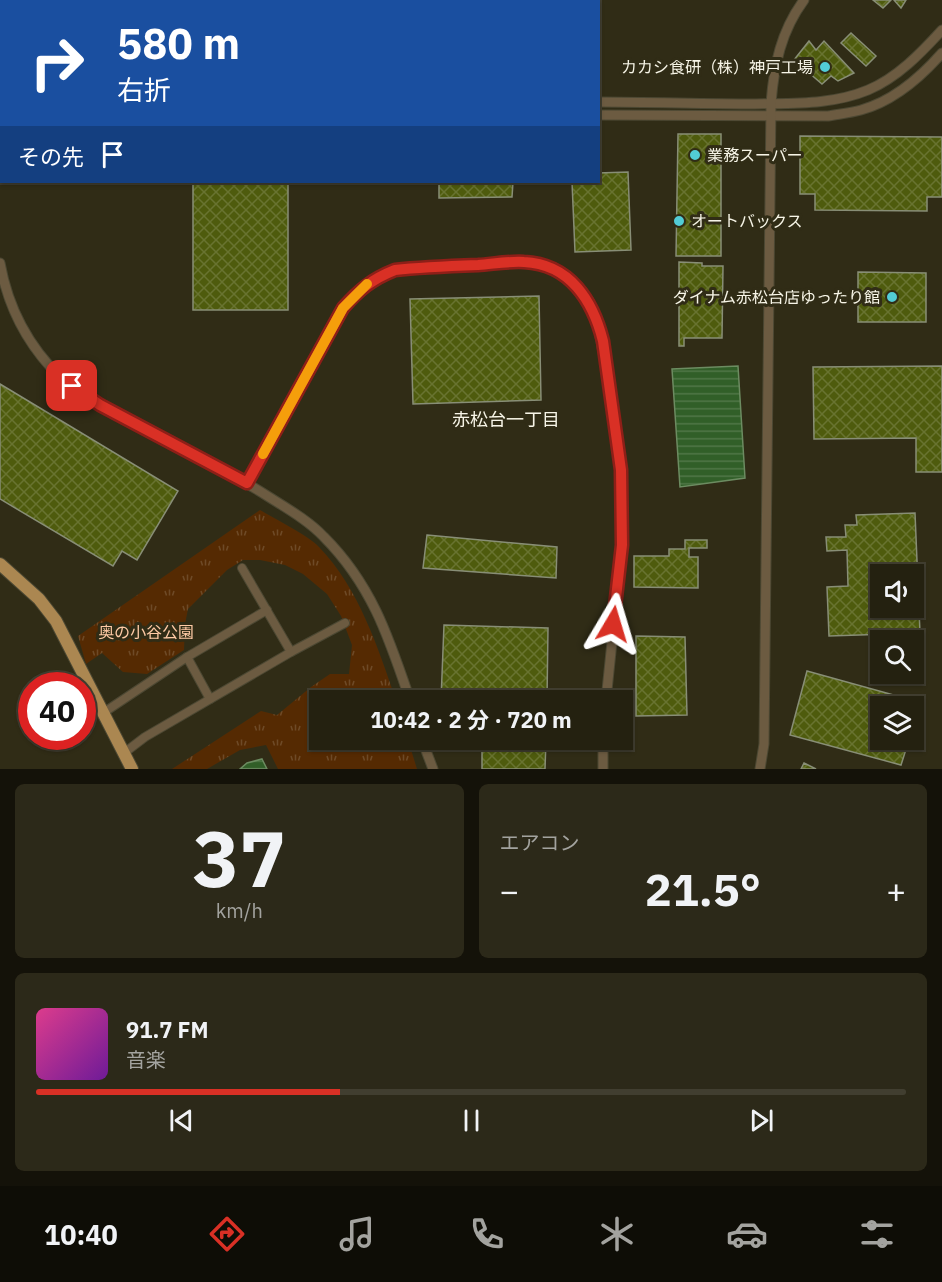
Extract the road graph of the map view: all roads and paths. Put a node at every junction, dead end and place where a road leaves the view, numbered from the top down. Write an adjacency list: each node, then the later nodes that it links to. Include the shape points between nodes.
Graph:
1 (804, 0): 5 (street, via 783,37)
2 (942, 30): 5 (street, via 907,65 869,90 836,101)
3 (942, 53): 7 (street, via 895,96 861,110 828,116)
4 (600, 102): 5 (street)
5 (771, 103): 7 (street)
6 (600, 116): 7 (street)
7 (771, 116): 26 (street, via 764,744)
8 (0, 263): 9 (street, via 20,325 62,379 100,405)
9 (247, 483): 16 (street, via 306,522 343,558 380,616); 17 (street, via 343,308 377,277 413,268 525,262 547,266 564,275 589,301 597,320 621,470 622,545)
10 (0, 564): 19 (main road, via 39,599 56,621)
11 (242, 568): 12 (street)
12 (267, 610): 14 (street); 15 (street)
13 (345, 623): 14 (street)
14 (291, 652): 18 (street)
15 (187, 657): 18 (street); 19 (street)
16 (406, 690)
17 (607, 690)
18 (210, 699): 22 (street)
19 (103, 713): 22 (main road)
20 (426, 750): 24 (street)
21 (603, 750): 25 (street)
22 (124, 753): 23 (main road)
23 (132, 769)
24 (433, 769)
25 (603, 769)
26 (760, 769)

